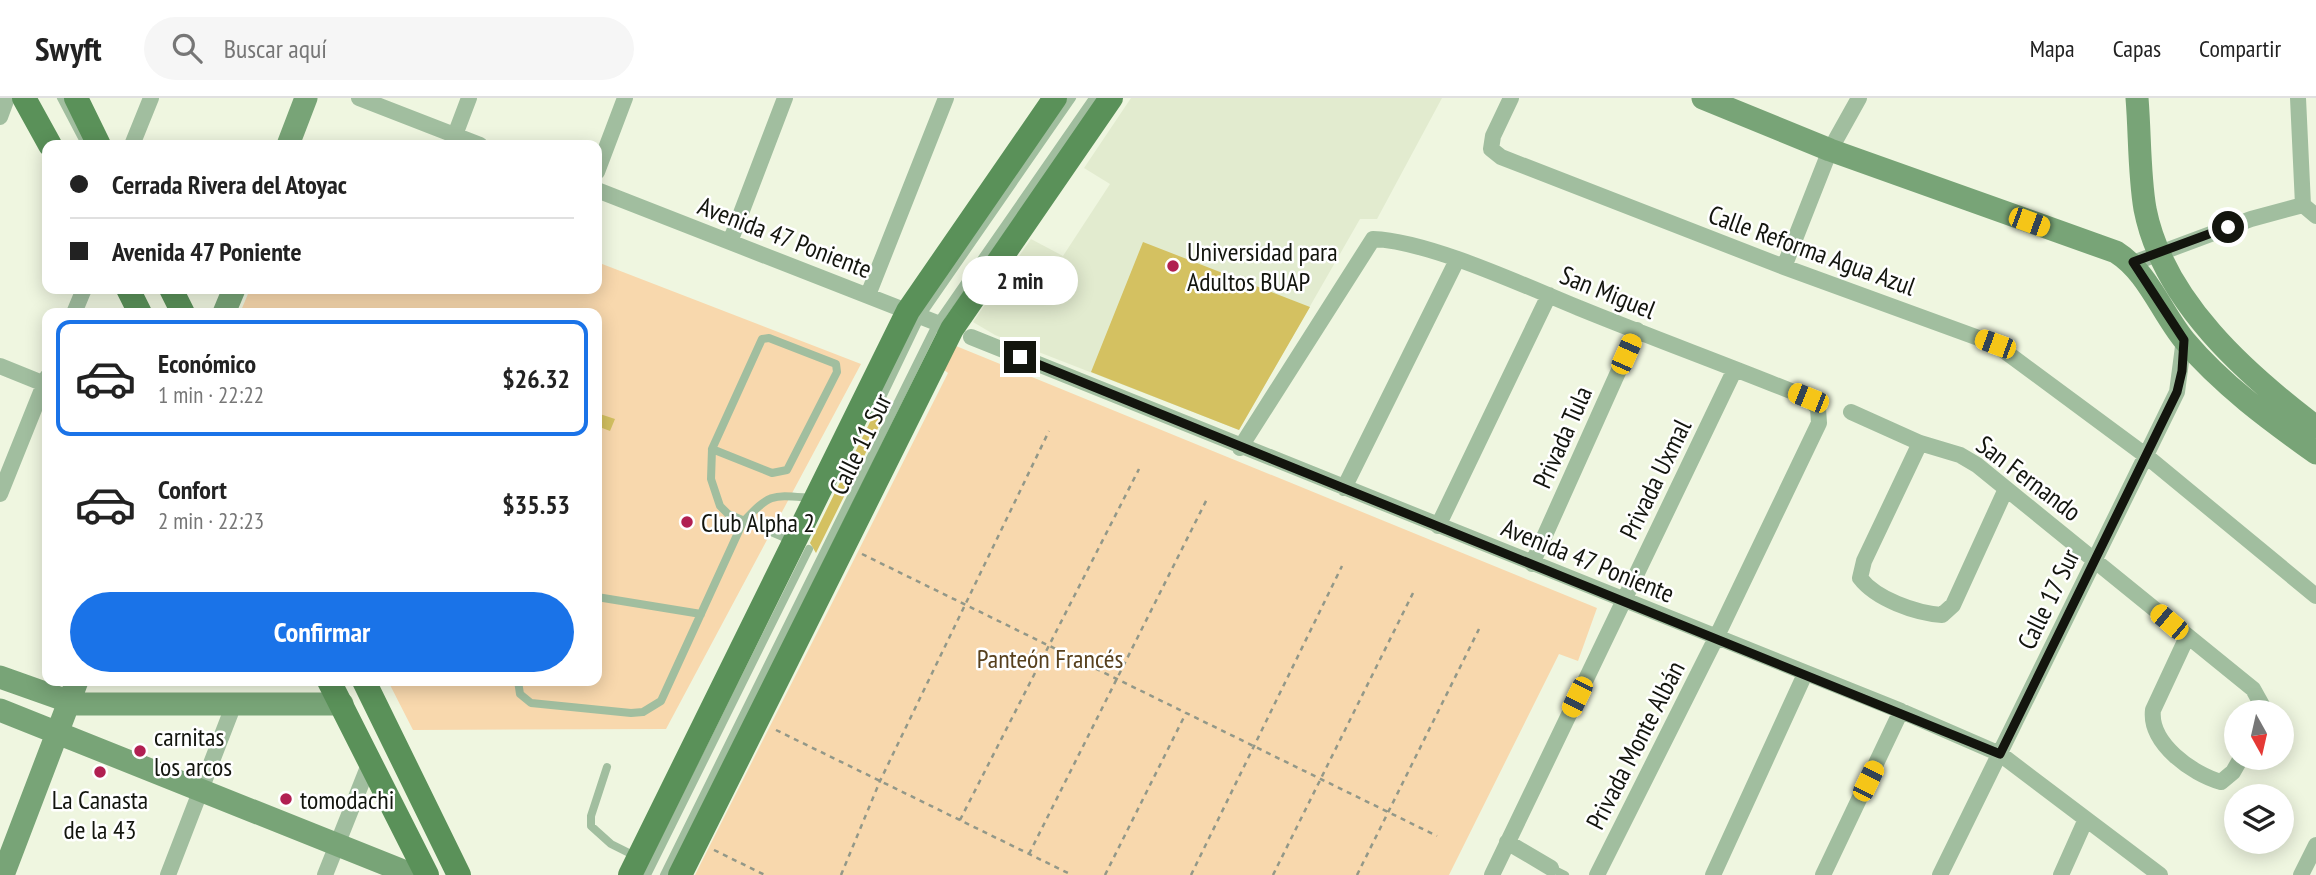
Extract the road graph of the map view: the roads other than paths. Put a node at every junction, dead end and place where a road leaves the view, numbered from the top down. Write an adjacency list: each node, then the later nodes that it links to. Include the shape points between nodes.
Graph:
1 (7, 98): 22 (street)
2 (24, 98): 24 (main road)
3 (36, 98): 25 (lane)
4 (61, 98): 26 (lane)
5 (76, 98): 27 (main road)
6 (151, 98): 28 (street)
7 (306, 98): 29 (main road)
8 (359, 98): 23 (street)
9 (469, 98): 23 (street)
10 (625, 98): 32 (street)
11 (785, 98): 35 (street)
12 (946, 98): 40 (street)
13 (1055, 98): 42 (main road, Calle 11 Sur)
14 (1072, 98): 42 (lane)
15 (1093, 98): 43 (lane)
16 (1111, 98): 43 (main road, Calle 11 Sur)
17 (1511, 98): 39 (street, Calle Reforma Agua Azul, via 1493,136 1491,149 1501,157)
18 (1703, 98): 31 (main road)
19 (1859, 98): 31 (street)
20 (2137, 98): 36 (main road, via 2145,208)
21 (2298, 98): 34 (street)
22 (0, 117)
23 (454, 135): 30 (street)
24 (47, 140)
25 (57, 140)
26 (83, 140)
27 (97, 140)
28 (134, 140)
29 (290, 140)
30 (467, 140)
31 (1830, 150): 38 (main road); 39 (street)
32 (602, 159)
33 (602, 192): 35 (street, Avenida 47 Poniente)
34 (2310, 211): 36 (street, via 2251,219)
35 (730, 242): 40 (street, Avenida 47 Poniente)
36 (2160, 251): 38 (street); 53 (main road, via 2194,310 2222,345)
37 (1457, 260): 41 (street, San Miguel); 55 (street, San Miguel, via 1373,239); 59 (street)
38 (2133, 262): 45 (main road)
39 (1784, 267): 58 (street, Calle Reforma Agua Azul, via 1995,344)
40 (868, 295): 42 (street, Avenida 47 Poniente)
41 (1549, 295): 44 (street, San Miguel); 64 (street)
42 (914, 313): 43 (street, Avenida 47 Poniente); 52 (lane); 62 (main road, Calle 11 Sur)
43 (954, 330): 55 (street, Avenida 47 Poniente); 106 (lane); 107 (main road, Calle 11 Sur)
44 (1637, 330): 47 (street, San Miguel); 67 (street, Privada Tula)
45 (2184, 340): 57 (main road, via 2213,371); 58 (street, Calle 17 Sur, via 2177,392)
46 (0, 366): 48 (street)
47 (1735, 369): 50 (street, San Miguel, via 1808,398); 70 (street, Privada Uxmal)
48 (42, 381)
49 (42, 392): 61 (street)
50 (1818, 408): 73 (street, Privada Monte Albán, via 1819,423)
51 (1852, 412): 54 (street, San Fernando)
52 (874, 414)
53 (2316, 427)
54 (1920, 443): 60 (street, San Fernando, via 1960,454); 60 (street, via 1864,561 1860,578 1870,590 1928,614 1942,615 1953,605)
55 (1240, 447): 59 (street, Avenida 47 Poniente)
56 (712, 449): 56 (lane, via 762,339 836,364 837,372 787,470 772,473); 63 (lane, via 711,479 716,495 728,514)
57 (2316, 453)
58 (2145, 455): 66 (street, Calle 17 Sur); 68 (street, Calle Reforma Agua Azul)
59 (1344, 488): 64 (street, Avenida 47 Poniente)
60 (2005, 491): 66 (street, San Fernando)
61 (0, 494)
62 (816, 498): 63 (lane, via 775,495); 65 (main road, Calle 11 Sur)
63 (743, 522): 65 (lane); 71 (lane)
64 (1438, 526): 67 (street, Avenida 47 Poniente)
65 (801, 546): 96 (main road, Calle 11 Sur)
66 (2095, 560): 72 (street, San Fernando); 87 (street, Calle 17 Sur)
67 (1532, 564): 70 (street, Avenida 47 Poniente)
68 (2316, 596)
69 (602, 598): 71 (lane)
70 (1623, 601): 73 (street, Avenida 47 Poniente); 93 (street, Privada Uxmal)
71 (701, 614): 79 (lane, via 661,701 643,712 531,703 520,694)
72 (2187, 637): 81 (street, San Fernando, via 2253,689); 90 (street, via 2152,710 2151,723 2158,738 2204,778 2221,782)
73 (1716, 638): 74 (street, Avenida 47 Poniente); 109 (street, Privada Monte Albán)
74 (1805, 674): 85 (street, Avenida 47 Poniente); 110 (street)
75 (0, 677): 82 (main road)
76 (75, 686): 82 (main road)
77 (360, 686): 104 (lane)
78 (366, 686): 105 (main road)
79 (519, 686)
80 (339, 692): 83 (main road); 88 (main road); 103 (lane)
81 (2259, 700)
82 (69, 703): 83 (main road); 86 (main road)
83 (234, 704): 91 (street)
84 (0, 710): 86 (main road)
85 (1901, 711): 87 (street, Avenida 47 Poniente); 111 (street)
86 (57, 733): 91 (main road); 98 (main road)
87 (2000, 754): 92 (street, Avenida 47 Poniente); 112 (street, Calle 17 Sur)
88 (370, 762): 94 (street); 102 (main road)
89 (607, 767): 96 (lane, via 590,816 591,826)
90 (2234, 770)
91 (201, 792): 94 (main road); 99 (street)
92 (2086, 819): 113 (street); 114 (street, Avenida 47 Poniente)
93 (1507, 842): 97 (street); 108 (street, Privada Uxmal)
94 (337, 845): 100 (street); 101 (main road)
95 (2316, 845): 115 (street)
96 (638, 869)
97 (1558, 871)
98 (3, 875)
99 (168, 875)
100 (325, 875)
101 (414, 875)
102 (427, 875)
103 (435, 875)
104 (454, 875)
105 (459, 875)
106 (664, 875)
107 (680, 875)
108 (1492, 875)
109 (1597, 875)
110 (1713, 875)
111 (1823, 875)
112 (1940, 875)
113 (2061, 875)
114 (2161, 875)
115 (2301, 875)

